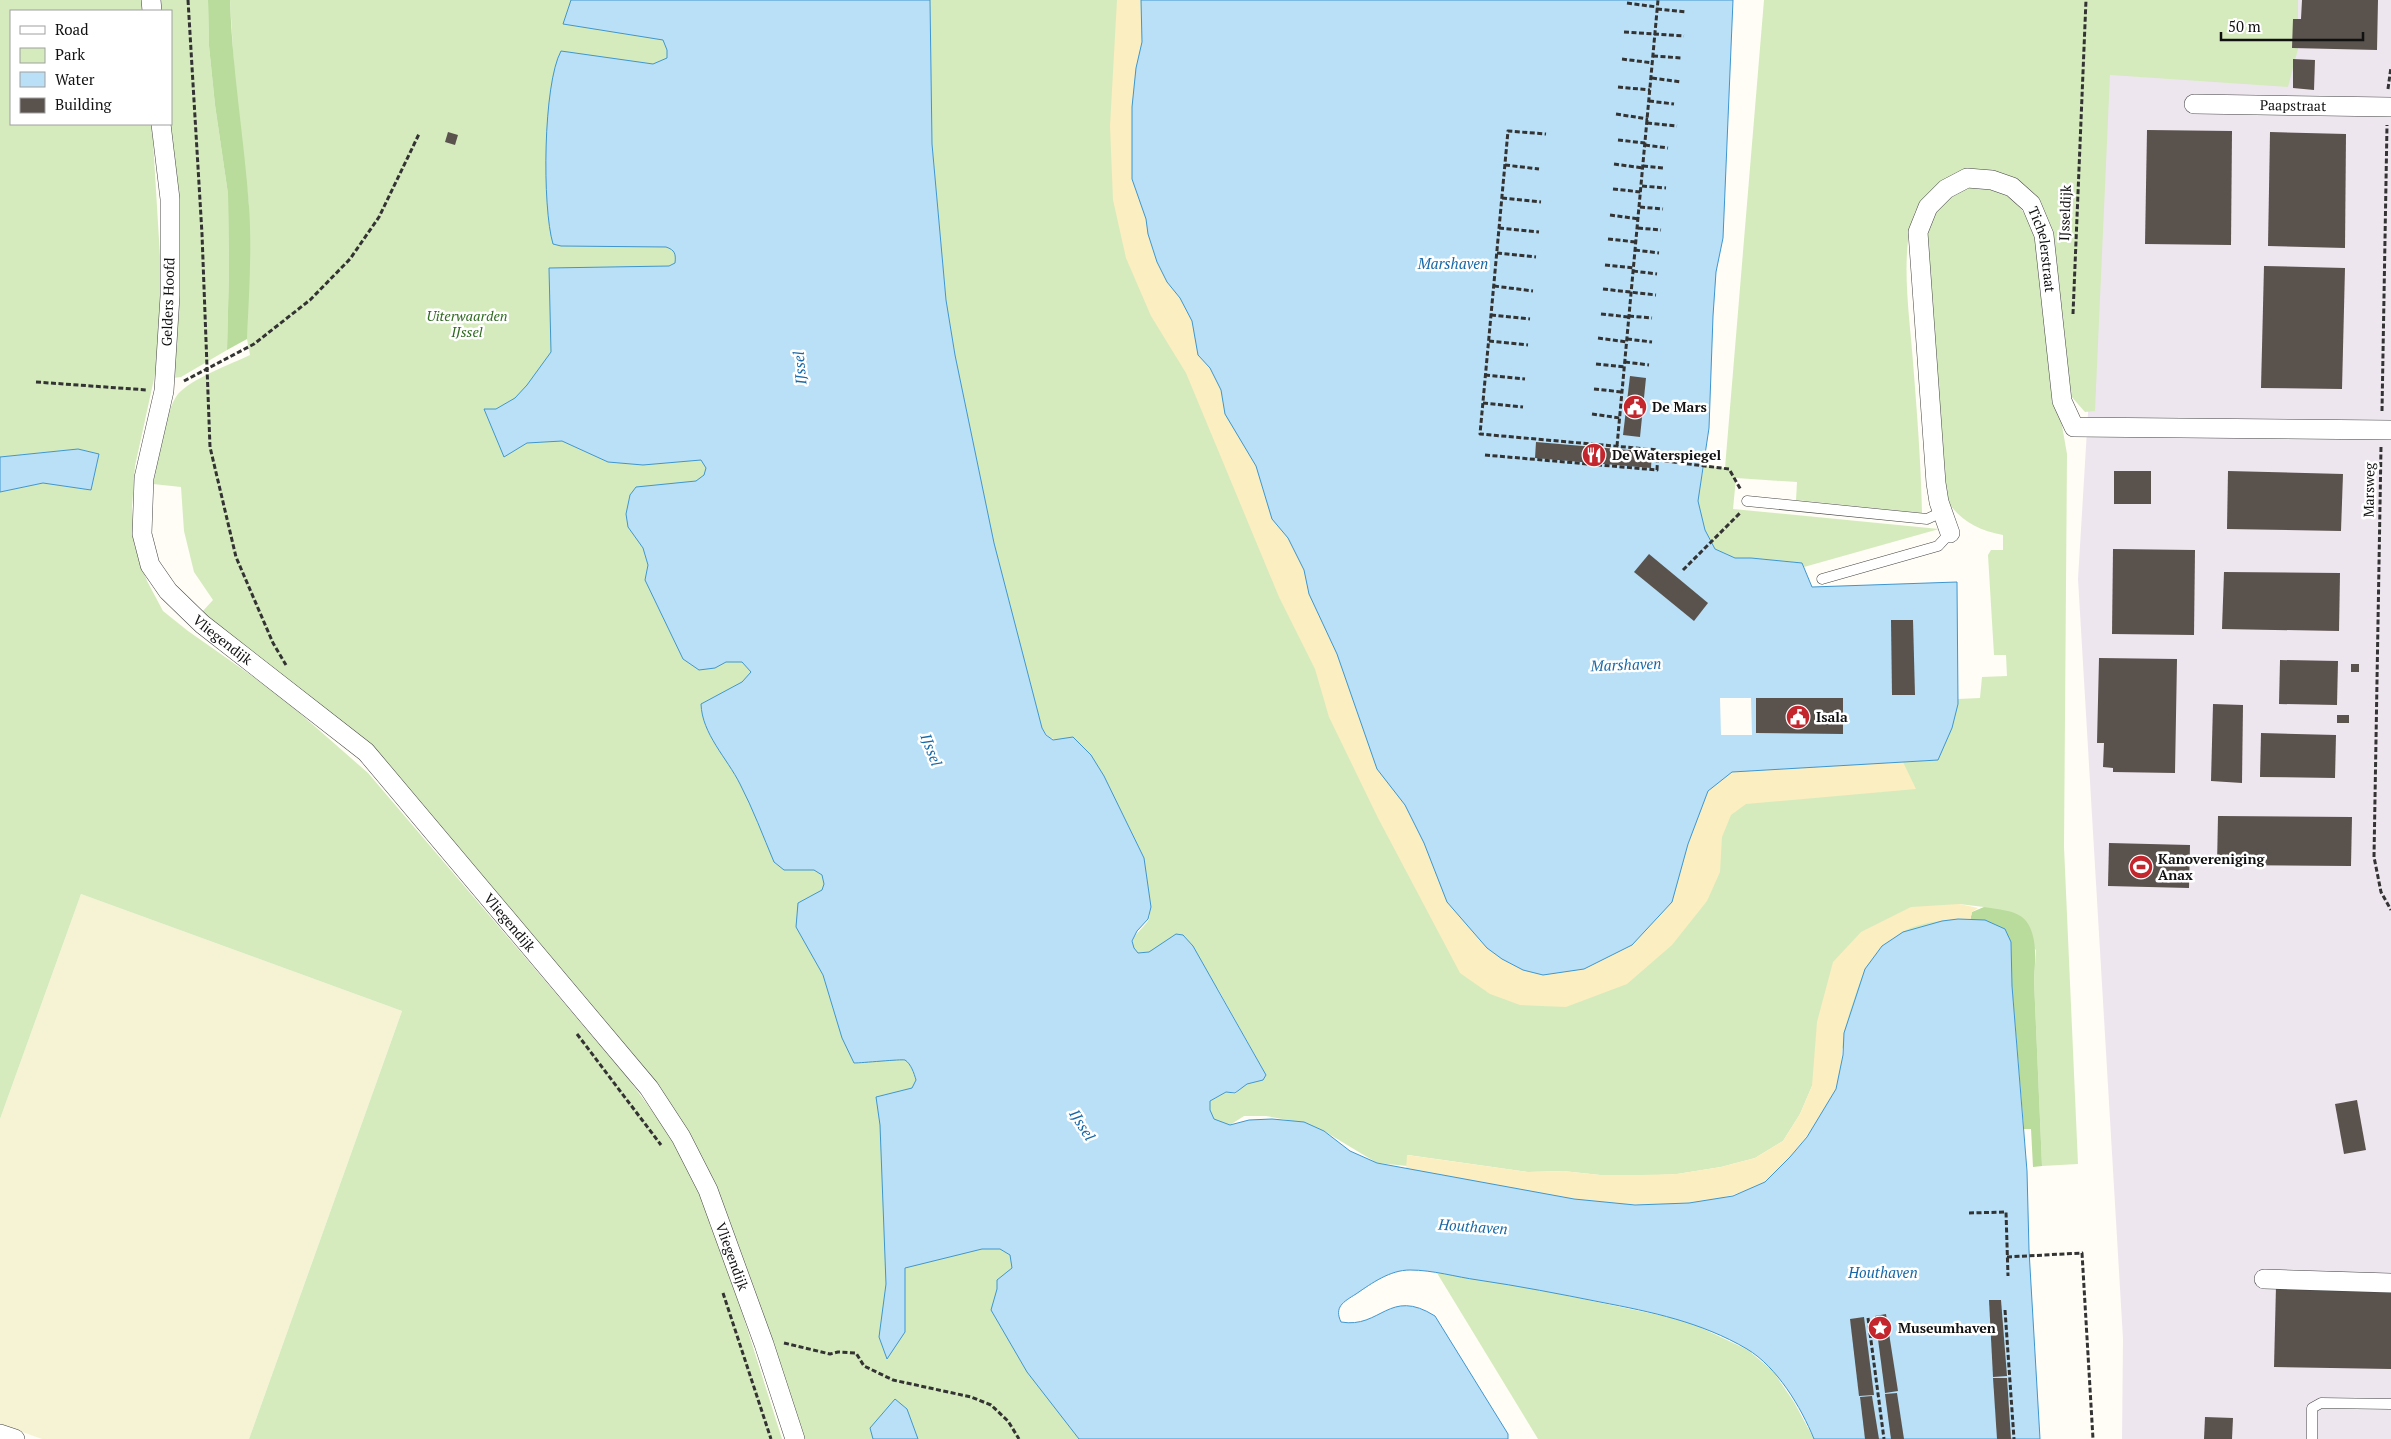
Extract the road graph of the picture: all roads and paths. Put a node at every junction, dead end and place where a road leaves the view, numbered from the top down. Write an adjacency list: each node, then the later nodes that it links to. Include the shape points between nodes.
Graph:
1 (188, 0): 27 (path, via 202,234 206,370 254,344 310,300 350,259 379,217)
2 (1658, 0): 5 (path)
3 (2086, 0): 70 (path, IJsseldijk)
4 (1627, 3): 5 (path)
5 (1657, 8): 6 (path); 8 (path)
6 (1686, 12)
7 (1624, 32): 8 (path)
8 (1656, 34): 9 (path); 10 (path)
9 (1684, 36)
10 (1654, 56): 11 (path); 13 (path)
11 (1682, 58)
12 (1622, 59): 13 (path)
13 (1653, 63): 15 (path)
14 (2391, 67): 22 (path, Marsweg)
15 (1652, 78): 16 (path); 18 (path)
16 (1681, 82)
17 (1618, 87): 18 (path)
18 (1650, 90): 19 (path)
19 (1649, 101): 20 (path); 24 (path)
20 (1674, 104)
21 (2194, 104): 22 (street, Paapstraat)
22 (2389, 107): 89 (path, Marsweg)
23 (1616, 114): 24 (path)
24 (1647, 121): 26 (path); 30 (path)
25 (162, 125): 83 (street, Gelders Hoofd, via 170,208 170,296)
26 (1677, 126)
27 (419, 134)
28 (1546, 134): 33 (path, via 1508,131)
29 (1618, 140): 30 (path)
30 (1645, 144): 31 (path); 34 (path)
31 (1668, 148)
32 (1614, 164): 34 (path)
33 (1505, 165): 36 (path); 41 (path)
34 (1643, 167): 35 (path); 37 (path)
35 (1664, 168)
36 (1539, 169)
37 (1642, 186): 38 (path); 40 (path)
38 (1666, 188)
39 (1613, 190): 40 (path)
40 (1641, 192): 43 (path)
41 (1502, 198): 42 (path); 47 (path)
42 (1541, 202)
43 (1640, 207): 44 (path); 46 (path)
44 (1663, 209)
45 (1610, 215): 46 (path)
46 (1638, 219): 48 (path)
47 (1499, 228): 50 (path); 55 (path)
48 (1638, 228): 49 (path); 52 (path)
49 (1661, 230)
50 (1538, 232)
51 (1608, 239): 52 (path)
52 (1636, 242): 53 (path)
53 (1636, 250): 54 (path); 58 (path)
54 (1659, 253)
55 (1497, 254): 56 (path); 60 (path)
56 (1536, 257)
57 (1605, 265): 58 (path)
58 (1634, 269): 59 (path); 63 (path)
59 (1657, 274)
60 (1494, 286): 62 (path); 66 (path)
61 (1603, 289): 63 (path)
62 (1533, 291)
63 (1632, 292): 64 (path); 67 (path)
64 (1656, 295)
65 (1601, 314): 67 (path)
66 (1491, 315): 69 (path); 72 (path)
67 (1629, 317): 68 (path); 73 (path)
68 (1652, 318)
69 (1530, 319)
70 (2073, 322)
71 (1598, 338): 73 (path)
72 (1488, 341): 75 (path); 79 (path)
73 (1627, 341): 74 (path); 77 (path)
74 (1652, 342)
75 (1528, 345)
76 (1596, 364): 77 (path)
77 (1625, 365): 78 (path); 84 (path)
78 (1649, 365)
79 (1485, 375): 80 (path); 85 (path)
80 (1524, 379)
81 (36, 382): 83 (path)
82 (1594, 389): 84 (path)
83 (164, 391): 93 (street, Gelders Hoofd)
84 (1622, 392): 88 (path)
85 (1483, 403): 86 (path); 90 (path, via 1480,434)
86 (1523, 407)
87 (1592, 414): 88 (path)
88 (1620, 418): 90 (path)
89 (2386, 430): 95 (street, Tichelerstraat, via 2074,427 2062,401 2044,235 2031,204 2012,187 1992,180 1967,178 1946,189 1928,207 1918,232 1936,483); 100 (path, Marsweg, via 2374,857 2381,892)
90 (1617, 446): 92 (path, via 1658,450)
91 (1485, 455): 92 (path, via 1657,470)
92 (1657, 460): 94 (path, via 1728,469)
93 (144, 478): 108 (street, Vliegendijk, via 142,534 145,550 150,565 168,591 202,624 366,752 649,1088 701,1173)
94 (1747, 501): 95 (lane, via 1927,519)
95 (1942, 512): 97 (street, Tichelerstraat)
96 (1736, 518): 98 (path)
97 (1950, 533): 99 (lane, via 1938,546)
98 (1683, 570)
99 (1822, 579)
100 (2391, 910)
101 (1969, 1213): 102 (path, via 2006,1212)
102 (2007, 1258): 103 (path); 116 (path, via 2082,1253)
103 (2008, 1276)
104 (2264, 1279): 105 (street)
105 (2391, 1283)
106 (2005, 1310): 115 (path)
107 (1868, 1318): 114 (path)
108 (764, 1344): 112 (street, Vliegendijk); 113 (path, via 794,1344 830,1354 856,1353 864,1366 893,1380 970,1397 991,1405 1008,1421)
109 (2391, 1404): 117 (lane, via 2321,1402 2312,1408)
110 (0, 1434): 111 (street)
111 (14, 1439)
112 (795, 1439)
113 (1019, 1439)
114 (1884, 1439)
115 (2014, 1439)
116 (2093, 1439)
117 (2312, 1439)

